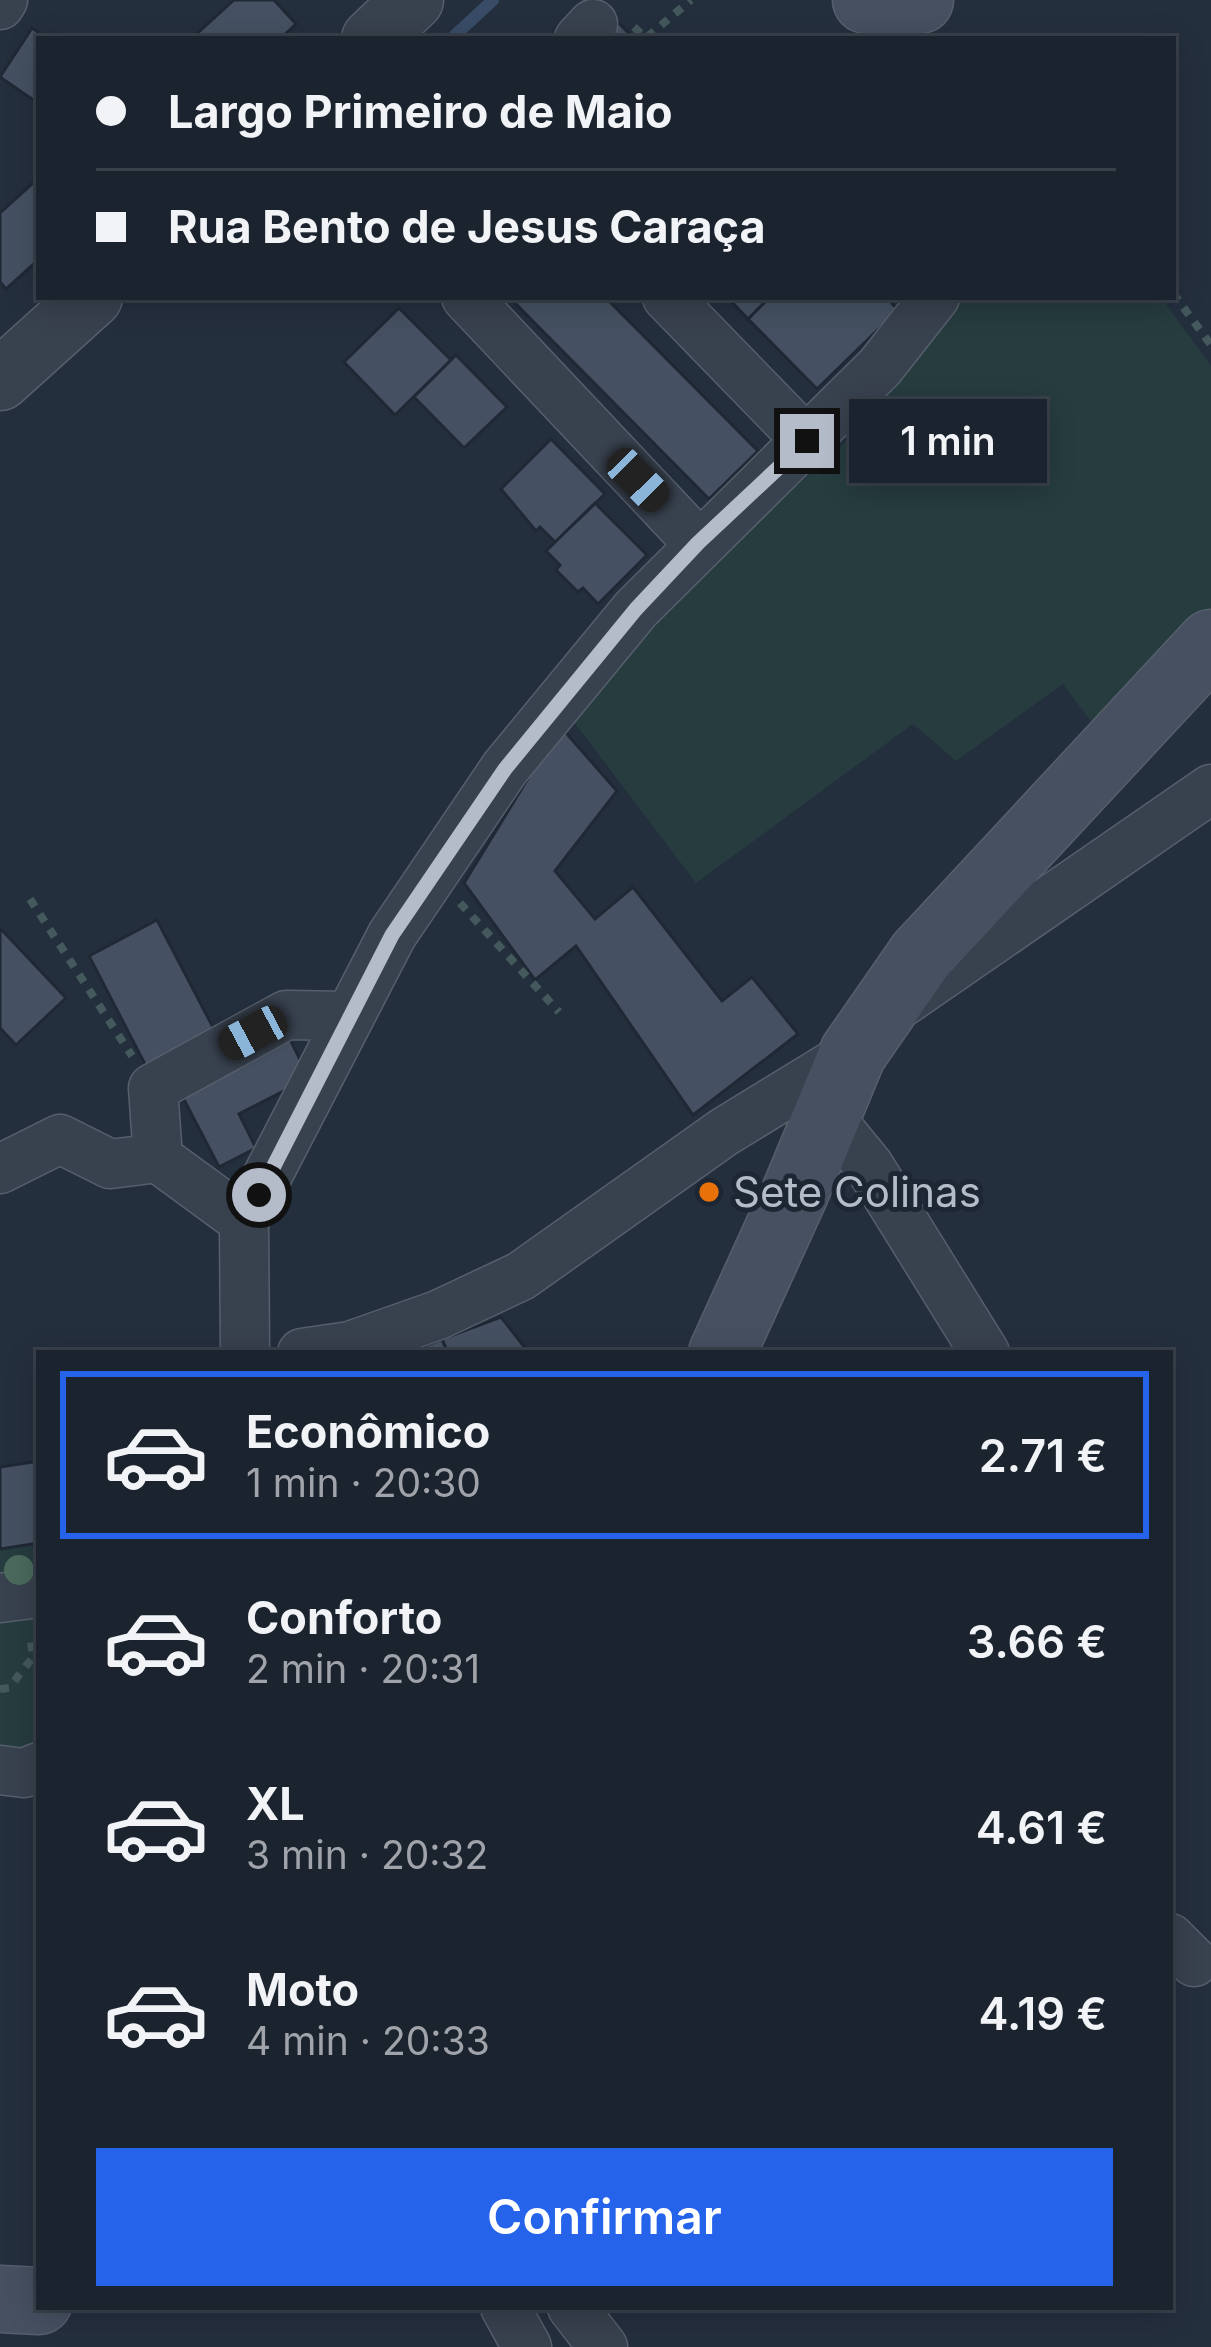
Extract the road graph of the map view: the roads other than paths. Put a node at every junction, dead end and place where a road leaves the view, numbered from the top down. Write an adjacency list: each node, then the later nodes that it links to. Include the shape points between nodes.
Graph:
1 (413, 0): 4 (street)
2 (868, 0): 3 (main road); 5 (street)
3 (920, 0)
4 (375, 36)
5 (900, 36)
6 (89, 300): 10 (street)
7 (469, 300): 12 (street)
8 (670, 300): 11 (street)
9 (932, 300): 11 (street)
10 (0, 380)
11 (807, 441): 12 (street)
12 (698, 543): 17 (street, via 505,769 392,935)
13 (1211, 643): 15 (main road)
14 (1211, 681): 15 (street)
15 (1151, 707): 18 (main road, via 921,955)
16 (1211, 789): 18 (street)
17 (350, 1016): 20 (street, via 286,1015 153,1088); 22 (street)
18 (865, 1036): 19 (main road); 24 (street, via 521,1276 438,1315)
19 (827, 1116): 25 (main road); 26 (street, via 869,1166)
20 (158, 1158): 21 (street, via 110,1164 60,1139); 22 (street)
21 (0, 1168)
22 (244, 1221): 23 (street)
23 (245, 1350)
24 (323, 1350)
25 (723, 1350)
26 (983, 1350)
27 (36, 1768): 28 (street)
28 (0, 1770)
29 (0, 2299): 30 (main road)
30 (36, 2301)
31 (507, 2310): 33 (street)
32 (574, 2310): 34 (street)
33 (527, 2347)
34 (602, 2347)

